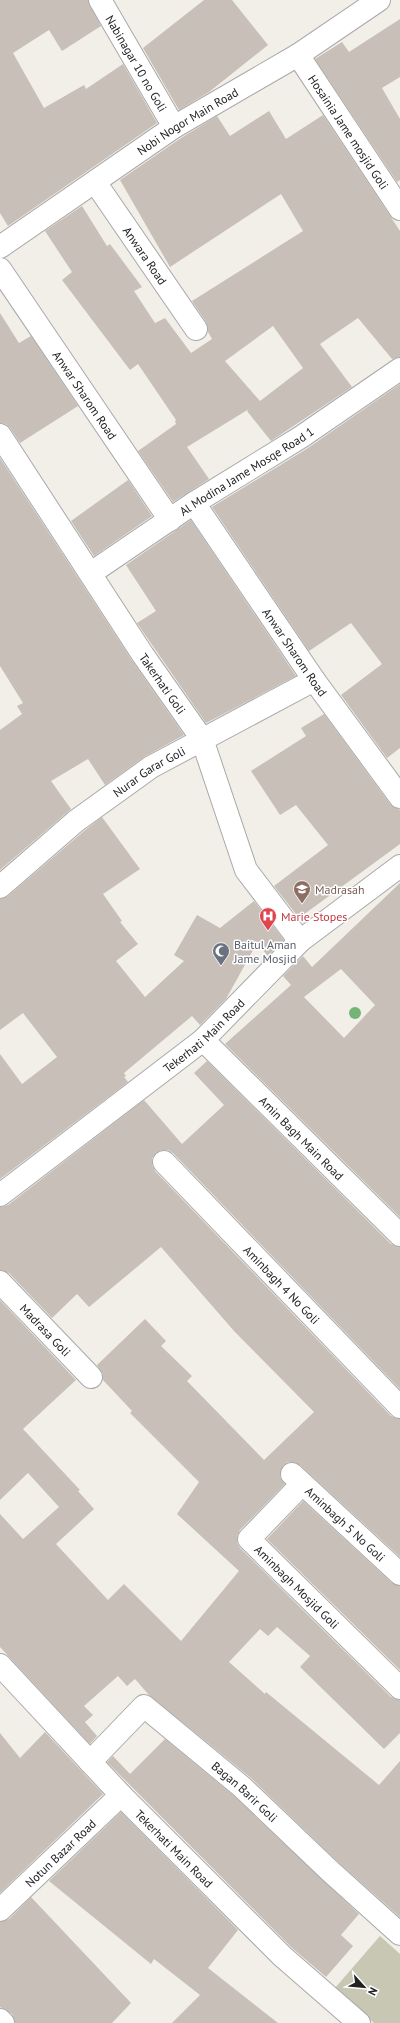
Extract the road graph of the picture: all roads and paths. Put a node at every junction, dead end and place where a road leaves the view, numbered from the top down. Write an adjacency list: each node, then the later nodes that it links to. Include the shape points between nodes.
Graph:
1 (100, 0): 4 (street, Nabinagar 10 no Goli)
2 (379, 0): 3 (street, Nobi Nogor Main Road)
3 (298, 55): 4 (street, Nobi Nogor Main Road); 6 (street, Hosainia Jame mosjid Goli)
4 (174, 127): 5 (street, Nobi Nogor Main Road)
5 (94, 182): 7 (street, Nobi Nogor Main Road); 9 (street, Anwara Road)
6 (400, 209)
7 (1, 245)
8 (0, 269): 13 (street, Anwar Sharom Road)
9 (196, 329)
10 (400, 368): 12 (street, Al Modina Jame Mosqe Road 1, via 301,437)
11 (0, 435): 14 (street, Takerhati Goli)
12 (194, 503): 13 (street, Al Modina Jame Mosqe Road 1); 15 (street, Anwar Sharom Road)
13 (170, 520): 14 (street, Al Modina Jame Mosqe Road 1)
14 (92, 573): 16 (street, Takerhati Goli, via 143,655)
15 (314, 680): 16 (street, Nurar Garar Goli); 17 (street, Anwar Sharom Road)
16 (202, 739): 19 (street, Nurar Garar Goli, via 151,767 76,821); 20 (street, Takerhati Goli, via 246,870)
17 (400, 797)
18 (400, 866): 20 (street, Tekerhati Main Road)
19 (0, 888)
20 (300, 941): 21 (street, Tekerhati Main Road)
21 (203, 1040): 23 (street, Tekerhati Main Road); 24 (street, Amin Bagh Main Road)
22 (164, 1162): 27 (street, Aminbagh 4 No Goli)
23 (0, 1195)
24 (400, 1236)
25 (0, 1282): 26 (street, Madrasa Goli)
26 (91, 1377)
27 (400, 1407)
28 (297, 1479): 29 (street, Aminbagh 5 No Goli); 31 (street, Aminbagh Mosjid Goli, via 249,1539)
29 (400, 1574)
30 (0, 1665): 32 (street, Tekerhati Main Road)
31 (400, 1688)
32 (90, 1762): 33 (street, Tekerhati Main Road); 35 (street, Bagan Barir Goli, via 144,1706 242,1787)
33 (121, 1795): 34 (street, Notun Bazar Road); 38 (street, Tekerhati Main Road, via 282,1956)
34 (4, 1897)
35 (400, 1934)
36 (0, 2020): 37 (street)
37 (3, 2023)
38 (359, 2023)

